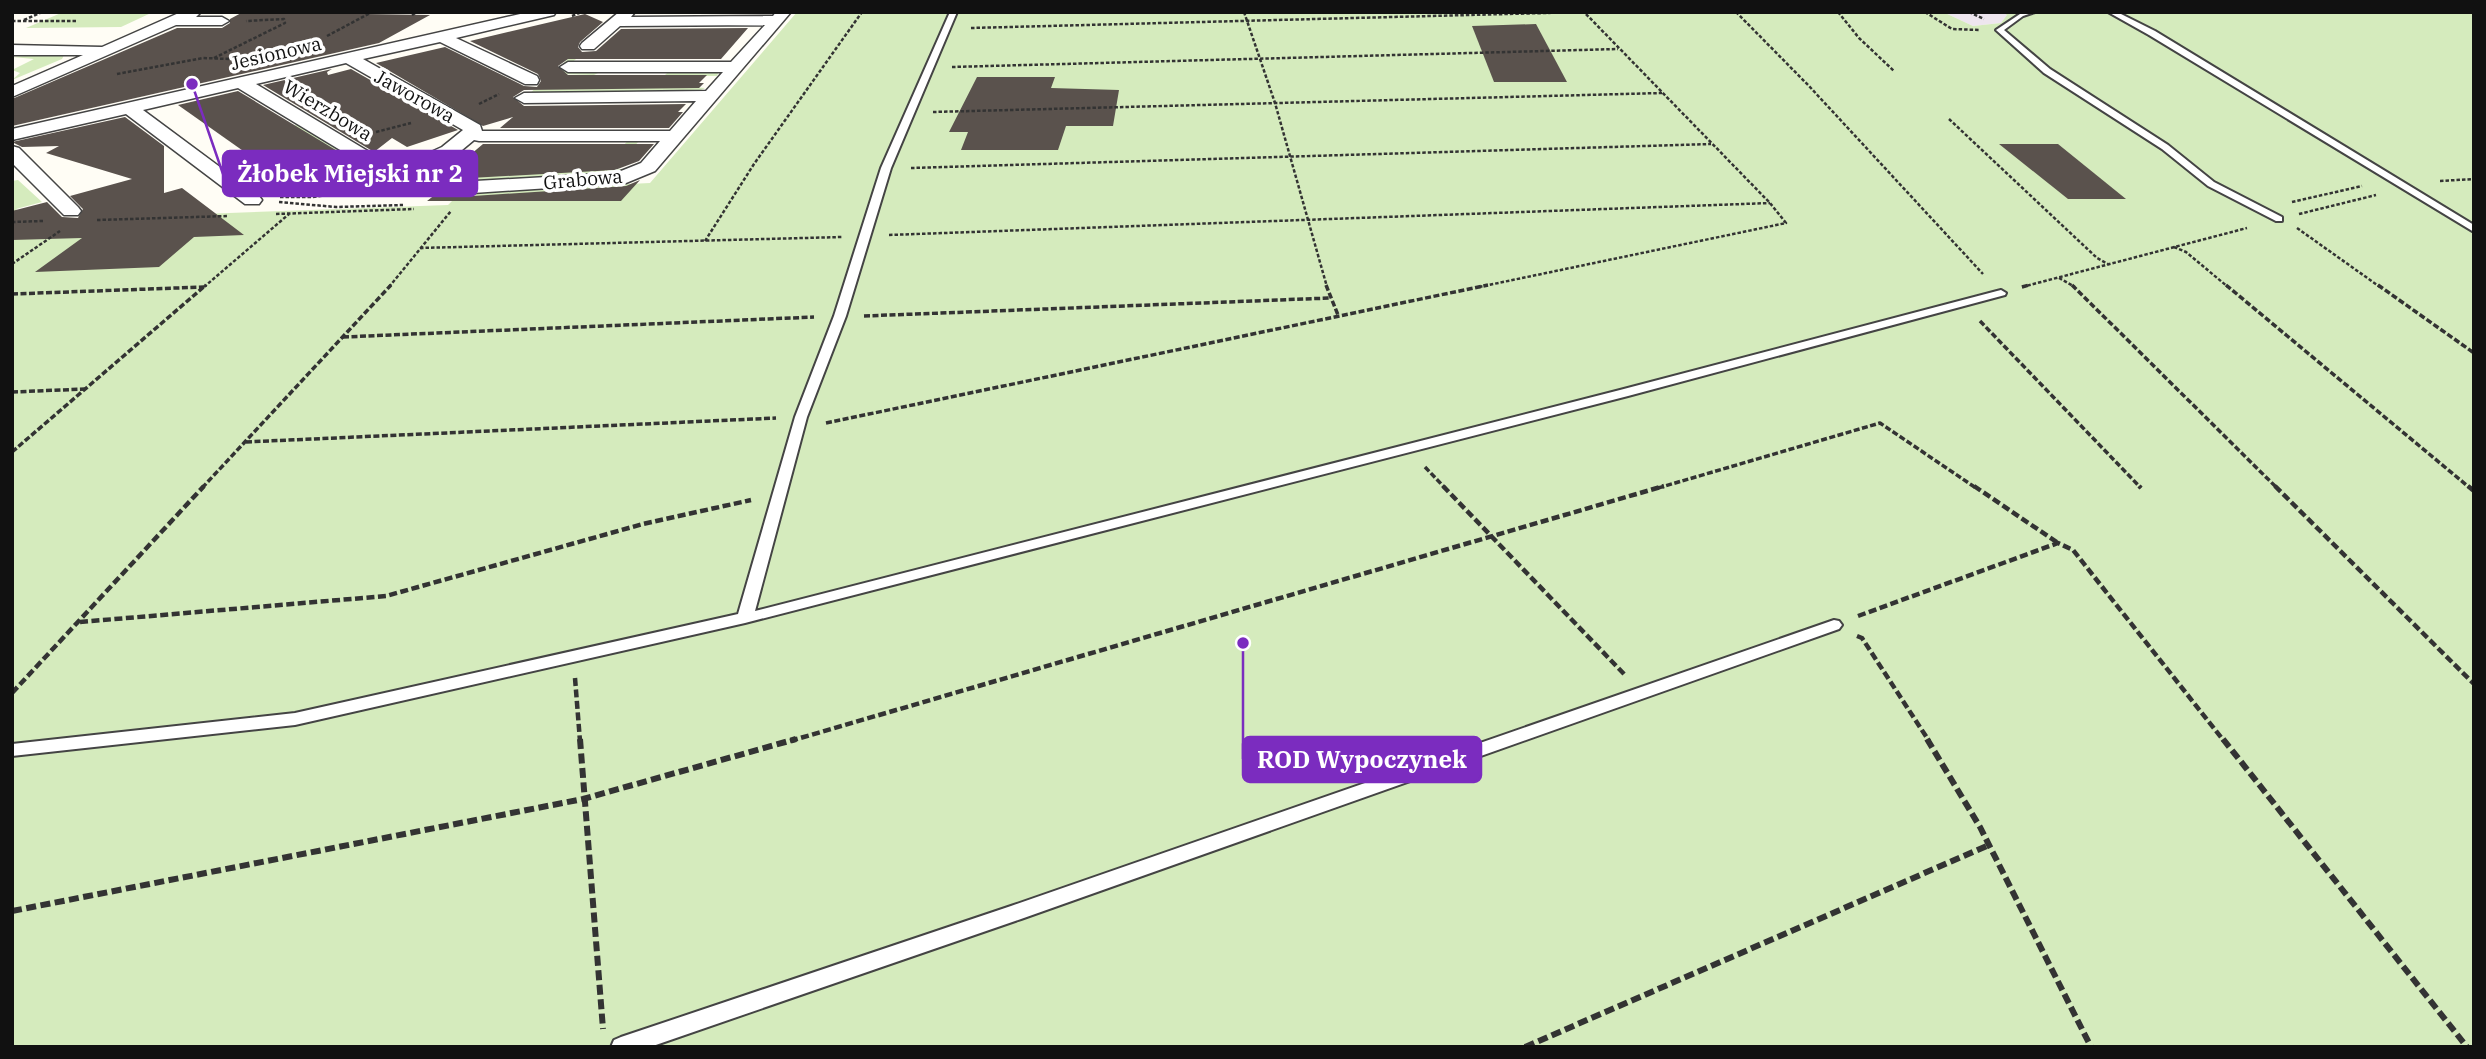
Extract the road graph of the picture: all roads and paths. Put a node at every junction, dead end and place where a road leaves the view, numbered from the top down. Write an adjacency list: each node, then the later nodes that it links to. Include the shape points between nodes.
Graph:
1 (42, 12): 19 (path)
2 (159, 12): 33 (street)
3 (194, 12): 21 (street)
4 (417, 12): 15 (path)
5 (549, 12): 28 (street, Jesionowa)
6 (862, 12): 84 (path)
7 (954, 12): 26 (lane)
8 (1244, 12): 23 (path)
9 (1584, 12): 23 (path); 31 (path)
10 (1736, 12): 91 (path)
11 (1839, 12): 41 (path)
12 (1925, 12): 27 (path, via 1952,29)
13 (2032, 12): 27 (lane)
14 (2111, 12): 64 (lane)
15 (412, 15)
16 (781, 16): 18 (street); 39 (street, Grabowa)
17 (623, 17): 18 (street); 30 (street)
18 (701, 17): 29 (street)
19 (21, 21): 20 (path); 25 (path)
20 (78, 21)
21 (175, 21): 22 (street); 34 (street)
22 (222, 21)
23 (1247, 21): 26 (path); 37 (path)
24 (240, 22): 35 (path, via 284,19 285,23)
25 (12, 23)
26 (949, 28): 40 (lane)
27 (2000, 30): 73 (lane, via 2071,88 2165,147 2211,184)
28 (442, 37): 36 (street, Jesionowa); 42 (street)
29 (679, 38)
30 (588, 46)
31 (1619, 49): 37 (path); 46 (path)
32 (12, 50): 33 (street)
33 (79, 50): 34 (street)
34 (108, 50): 45 (street)
35 (213, 58)
36 (349, 58): 43 (street, Jesionowa); 52 (street, Jaworowa)
37 (1258, 59): 40 (path); 49 (path)
38 (568, 67): 39 (street)
39 (736, 67): 47 (street, Grabowa)
40 (932, 67): 51 (lane)
41 (1894, 71)
42 (531, 80)
43 (240, 82): 50 (street, Jesionowa); 58 (street, Wierzbowa)
44 (505, 88): 52 (path, via 495,97)
45 (12, 92)
46 (1662, 93): 49 (path); 59 (path)
47 (710, 96): 48 (street); 57 (street, Grabowa)
48 (524, 98)
49 (1275, 103): 51 (path); 61 (path)
50 (129, 108): 55 (street, Jesionowa); 67 (street)
51 (911, 113): 62 (lane)
52 (450, 115): 63 (street, Jaworowa, via 474,129 470,136 434,159)
53 (1949, 119): 88 (path)
54 (416, 121): 58 (path)
55 (12, 135)
56 (479, 136): 57 (street)
57 (675, 136): 63 (street, Grabowa, via 648,166 619,179 458,188)
58 (340, 142): 63 (street, Wierzbowa)
59 (1712, 144): 61 (path); 69 (path)
60 (12, 152): 79 (street)
61 (1290, 156): 62 (path); 77 (path)
62 (886, 169): 83 (lane)
63 (395, 175)
64 (2394, 182): 73 (path); 82 (lane)
65 (354, 191): 67 (path)
66 (2384, 192): 78 (path)
67 (261, 199)
68 (275, 202): 70 (path, via 336,207)
69 (1770, 203): 77 (path); 94 (path, via 1786,223)
70 (417, 205)
71 (449, 208): 86 (path, via 452,210)
72 (422, 209): 74 (path)
73 (2260, 210): 78 (lane)
74 (290, 214): 75 (path); 90 (path)
75 (265, 215)
76 (239, 216): 79 (path)
77 (1309, 219): 83 (path); 94 (path)
78 (2279, 219): 85 (path); 95 (path)
79 (75, 220): 87 (path)
80 (50, 221): 81 (path)
81 (12, 222)
82 (2474, 229)
83 (863, 236): 84 (path); 98 (lane)
84 (705, 241): 86 (path)
85 (2174, 247): 88 (path); 103 (path)
86 (420, 248): 99 (path)
87 (12, 264)
88 (2108, 264): 89 (path)
89 (2058, 277): 91 (path); 111 (path, via 2075,287)
90 (206, 287): 92 (path); 96 (path)
91 (2001, 293): 93 (lane)
92 (12, 294)
93 (1956, 304): 100 (lane); 102 (path, via 1973,314)
94 (1338, 315): 98 (path, via 819,424)
95 (2474, 353)
96 (86, 389): 97 (path); 101 (path)
97 (12, 392)
98 (800, 421): 99 (path); 104 (lane)
99 (246, 442): 108 (path)
100 (1407, 449): 105 (path); 107 (lane)
101 (12, 452)
102 (2141, 488)
103 (2474, 491)
104 (778, 495): 107 (lane); 108 (path, via 643,524 386,596)
105 (1491, 536): 106 (path, via 1880,423); 112 (path); 115 (path)
106 (2058, 543): 109 (path); 122 (path, via 2073,550 2098,579)
107 (745, 618): 110 (lane)
108 (79, 622): 113 (path)
109 (1834, 625): 112 (lane); 116 (path, via 1861,638)
110 (573, 656): 114 (lane, via 295,719); 115 (path)
111 (2474, 684)
112 (1643, 692): 119 (lane)
113 (12, 693)
114 (12, 750)
115 (583, 799): 117 (path); 118 (path)
116 (1989, 845): 120 (path); 121 (path)
117 (12, 911)
118 (603, 1033)
119 (621, 1047)
120 (1525, 1047)
121 (2091, 1047)
122 (2467, 1047)

